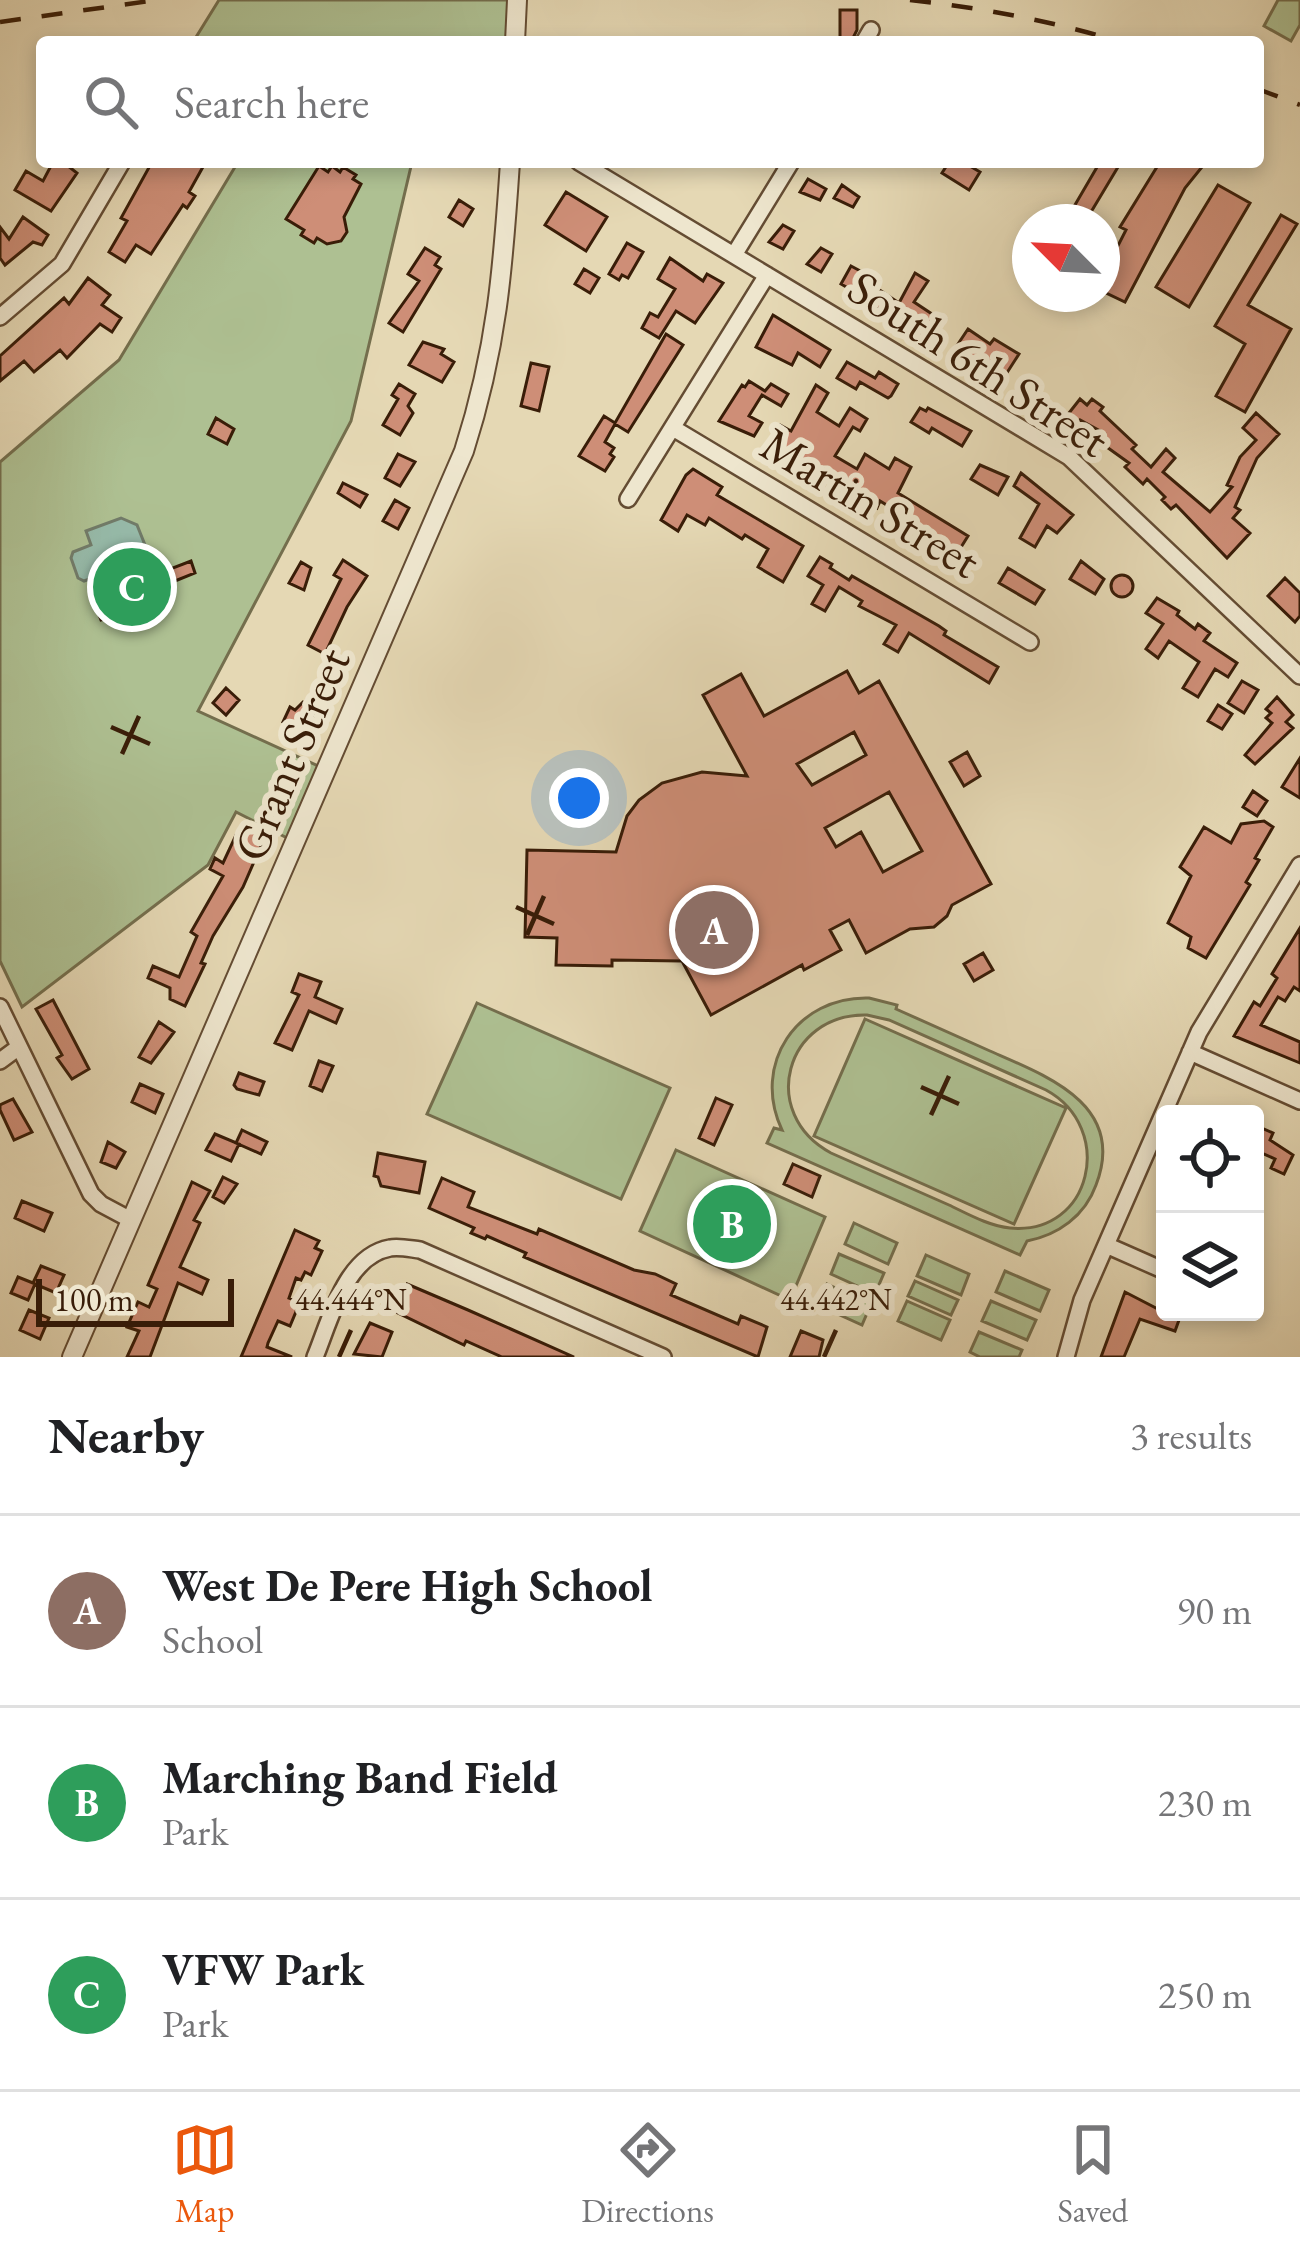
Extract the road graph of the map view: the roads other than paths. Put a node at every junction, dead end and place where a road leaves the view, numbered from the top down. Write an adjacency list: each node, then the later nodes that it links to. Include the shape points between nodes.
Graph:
1 (517, 0): 2 (street)
2 (515, 36)
3 (118, 168): 9 (street, via 62,264)
4 (510, 168): 20 (street, Grant Street, via 499,314 464,451)
5 (589, 168): 7 (street, South 6th Street)
6 (786, 168): 7 (street)
7 (734, 255): 8 (street, South 6th Street)
8 (767, 275): 10 (street); 13 (street, South 6th Street, via 1069,457)
9 (0, 317)
10 (673, 428): 11 (street); 12 (street, Martin Street)
11 (628, 500)
12 (1030, 642)
13 (1300, 676)
14 (1300, 865): 17 (street)
15 (0, 1007): 16 (street)
16 (20, 1047): 18 (street); 20 (street, via 92,1194)
17 (1190, 1052): 19 (street); 21 (street)
18 (0, 1061)
19 (1300, 1101)
20 (131, 1220): 23 (street, Grant Street)
21 (1106, 1245): 22 (street); 26 (street)
22 (1156, 1267)
23 (72, 1357)
24 (315, 1357): 25 (street, via 350,1277 390,1248 420,1250)
25 (663, 1357)
26 (1066, 1357)

